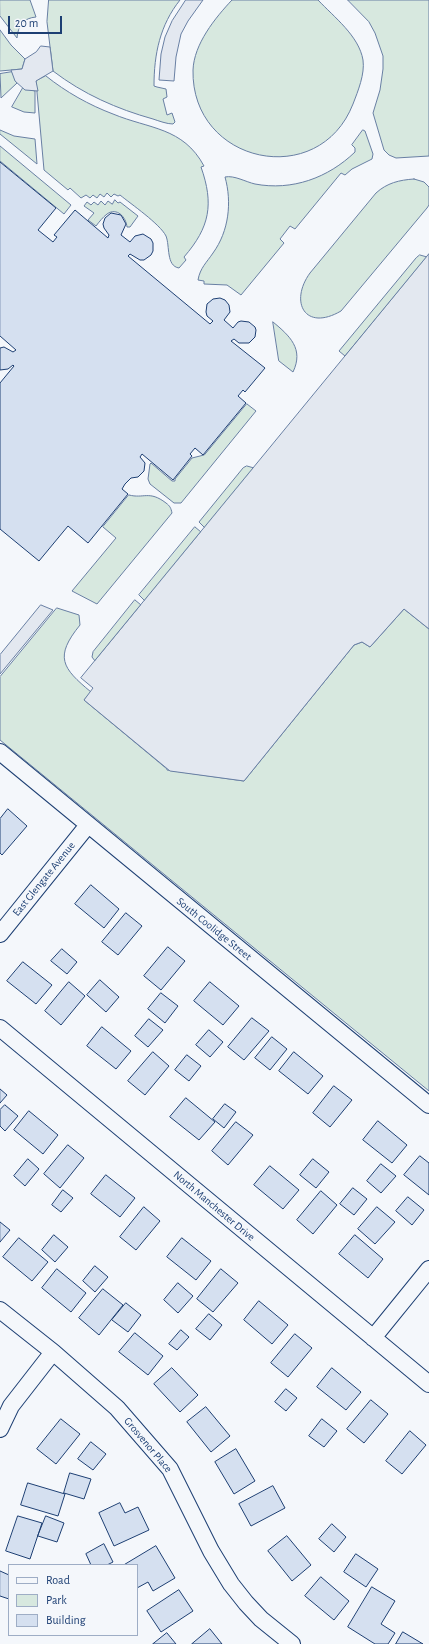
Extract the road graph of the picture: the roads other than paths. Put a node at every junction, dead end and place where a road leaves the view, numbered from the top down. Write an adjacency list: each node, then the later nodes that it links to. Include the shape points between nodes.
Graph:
1 (0, 752): 2 (street, South Coolidge Street)
2 (88, 825): 3 (street, East Glengate Avenue); 5 (street, South Coolidge Street)
3 (0, 934)
4 (0, 1028): 8 (street, North Manchester Drive)
5 (429, 1105)
6 (429, 1269): 8 (street)
7 (0, 1310): 9 (street, Grosvenor Place)
8 (373, 1338): 10 (street, North Manchester Drive)
9 (53, 1352): 11 (street, via 11,1406); 12 (street, Grosvenor Place, via 117,1408 170,1469 231,1584 261,1619)
10 (429, 1384)
11 (0, 1430)
12 (292, 1644)

